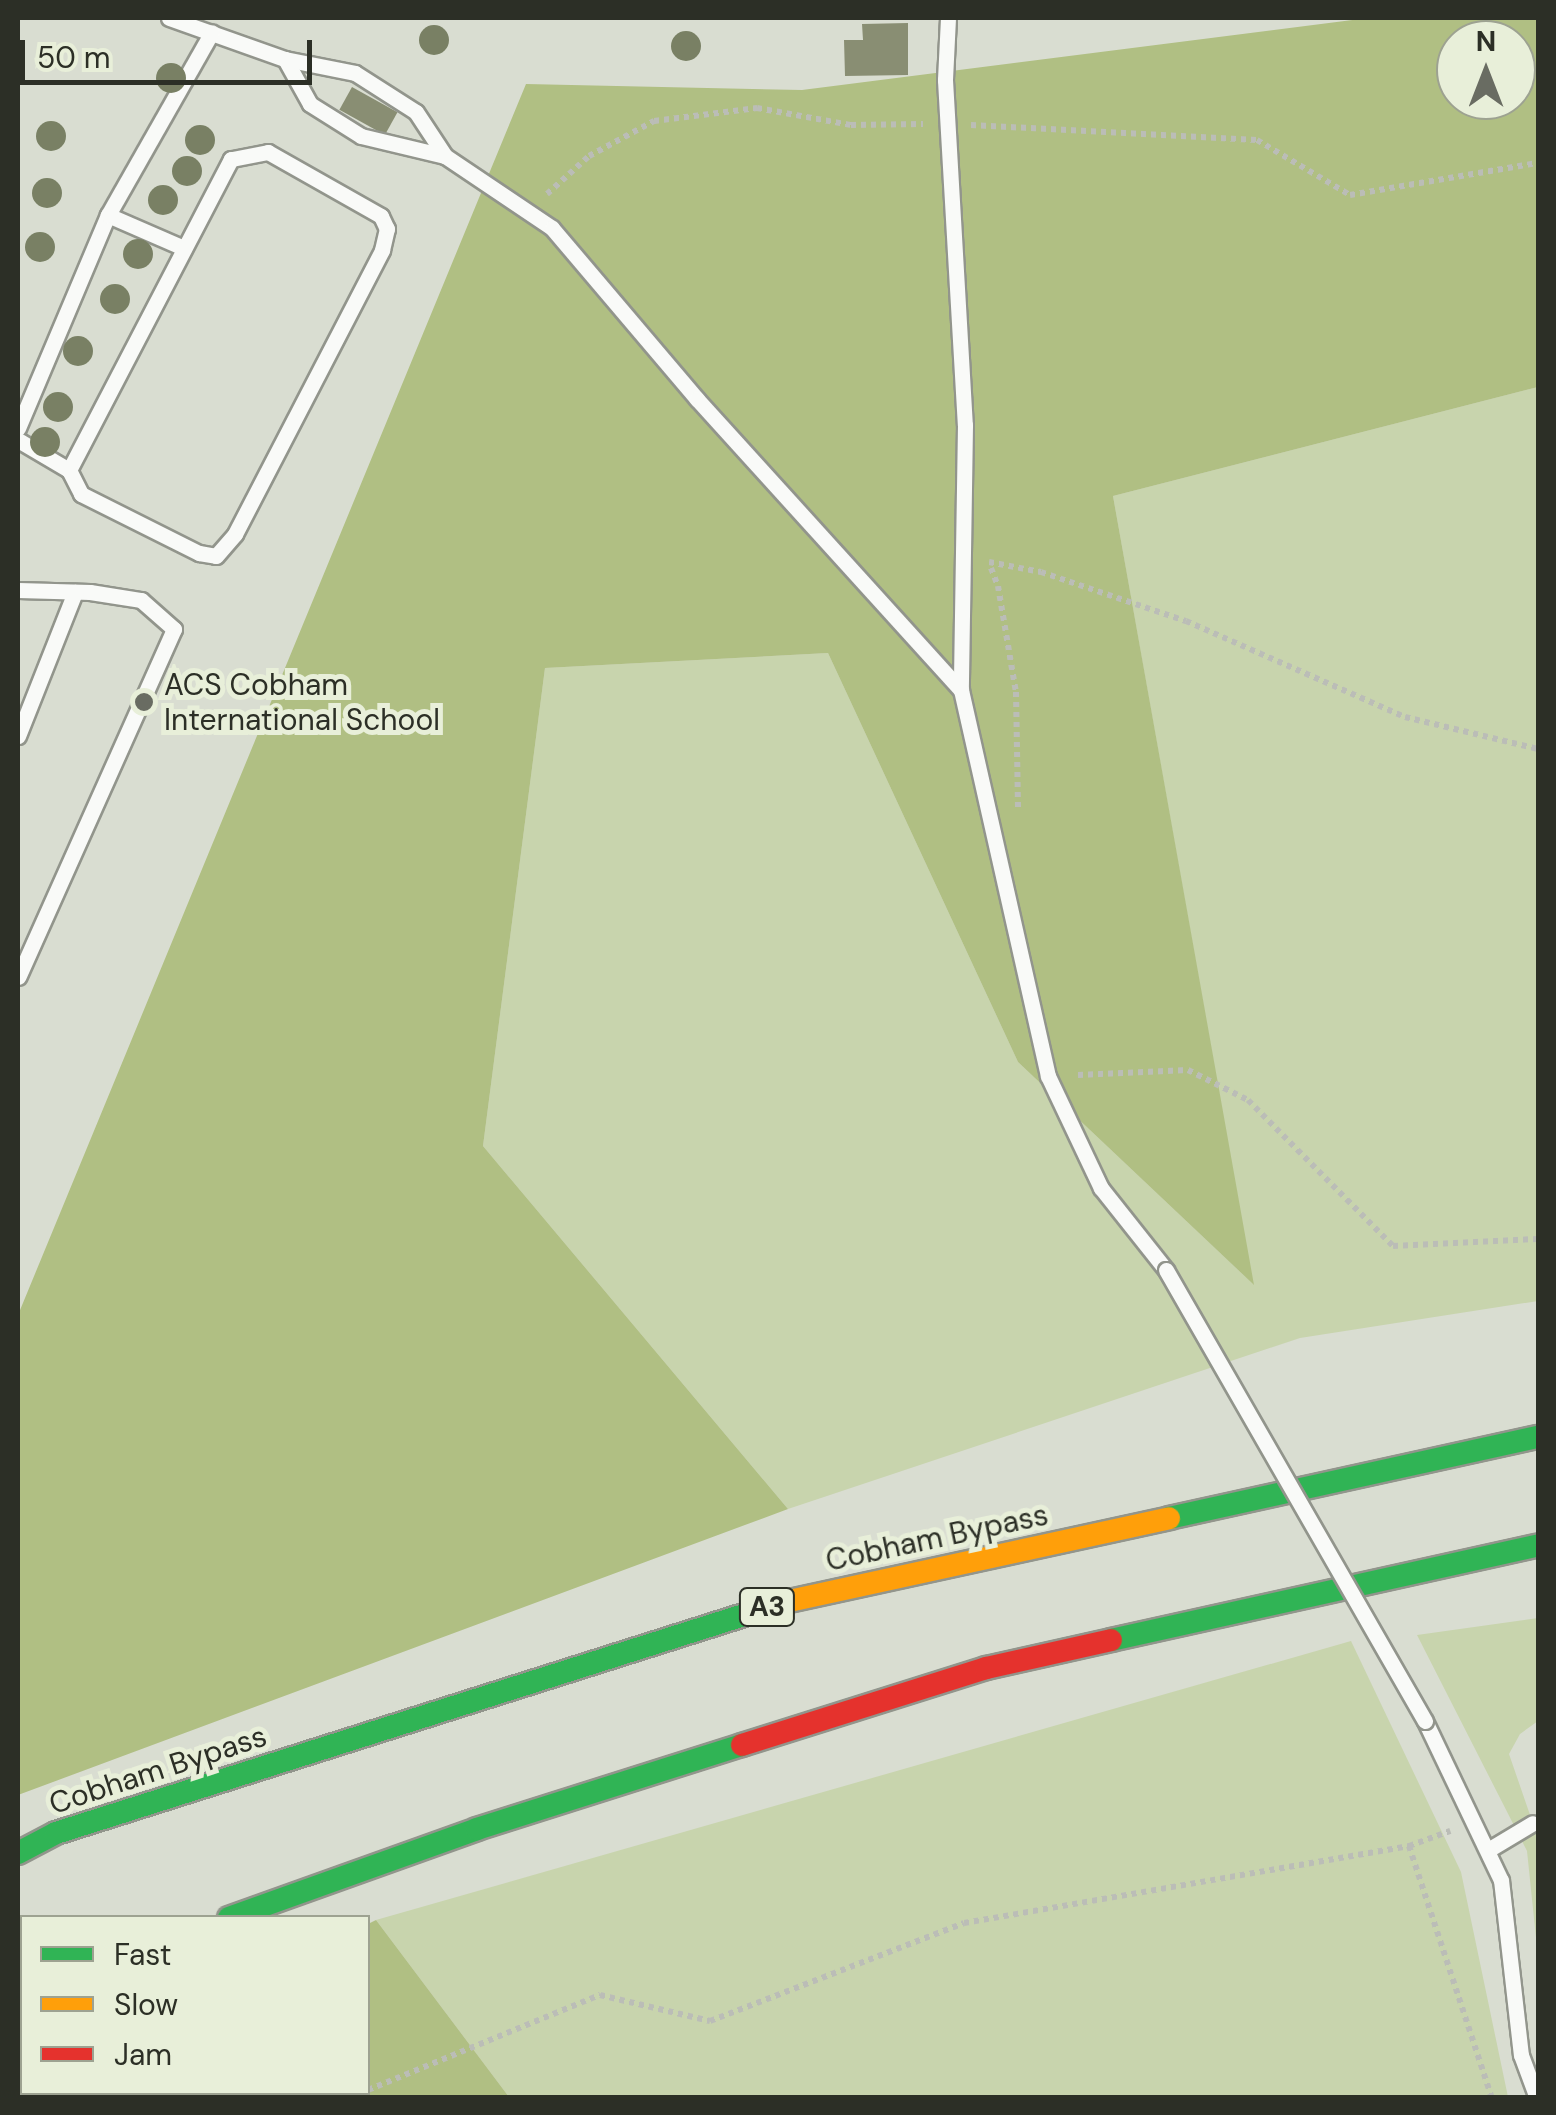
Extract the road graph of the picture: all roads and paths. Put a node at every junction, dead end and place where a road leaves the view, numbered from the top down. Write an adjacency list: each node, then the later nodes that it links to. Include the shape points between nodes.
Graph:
1 (169, 18): 3 (lane)
2 (948, 18): 5 (lane)
3 (212, 32): 4 (lane); 9 (lane)
4 (285, 59): 6 (lane, via 355,72 416,112); 6 (lane, via 310,104 361,136)
5 (950, 124): 7 (path, via 1257,140 1350,195); 8 (path, via 851,125 757,108 654,121 589,156); 15 (lane, via 965,425)
6 (444, 156): 8 (lane)
7 (1538, 164)
8 (528, 212): 19 (lane, via 552,228)
9 (108, 215): 10 (lane); 11 (lane)
10 (184, 248): 13 (lane); 13 (lane, via 231,160 252,152 268,152 381,216 387,229 235,534 216,556 81,494)
11 (18, 428)
12 (18, 440): 13 (lane)
13 (69, 470)
14 (983, 547): 16 (path)
15 (963, 558): 16 (path); 19 (lane)
16 (988, 562): 21 (path, via 1041,572 1186,620 1405,716); 22 (path, via 1016,692)
17 (18, 590): 18 (lane)
18 (75, 592): 20 (lane); 23 (lane, via 141,600 174,629)
19 (961, 690): 31 (lane, bridge, via 1048,1076 1102,1188 1166,1270 1424,1721)
20 (18, 736)
21 (1538, 749)
22 (1018, 822)
23 (18, 977)
24 (1078, 1092): 25 (path, via 1070,1076 1188,1070 1248,1100 1393,1246)
25 (1538, 1238)
26 (1538, 1437): 32 (highway, Cobham Bypass / A3, via 772,1605 56,1833)
27 (1538, 1545): 33 (highway, via 986,1668 477,1829)
28 (1533, 1824): 31 (lane)
29 (1459, 1828): 30 (path)
30 (1408, 1846): 34 (path, via 964,1924 710,2021 600,1994); 35 (path)
31 (1488, 1850): 36 (lane, via 1502,1880 1521,2055)
32 (18, 1852)
33 (237, 1915)
34 (370, 2089)
35 (1492, 2098)
36 (1537, 2098)

